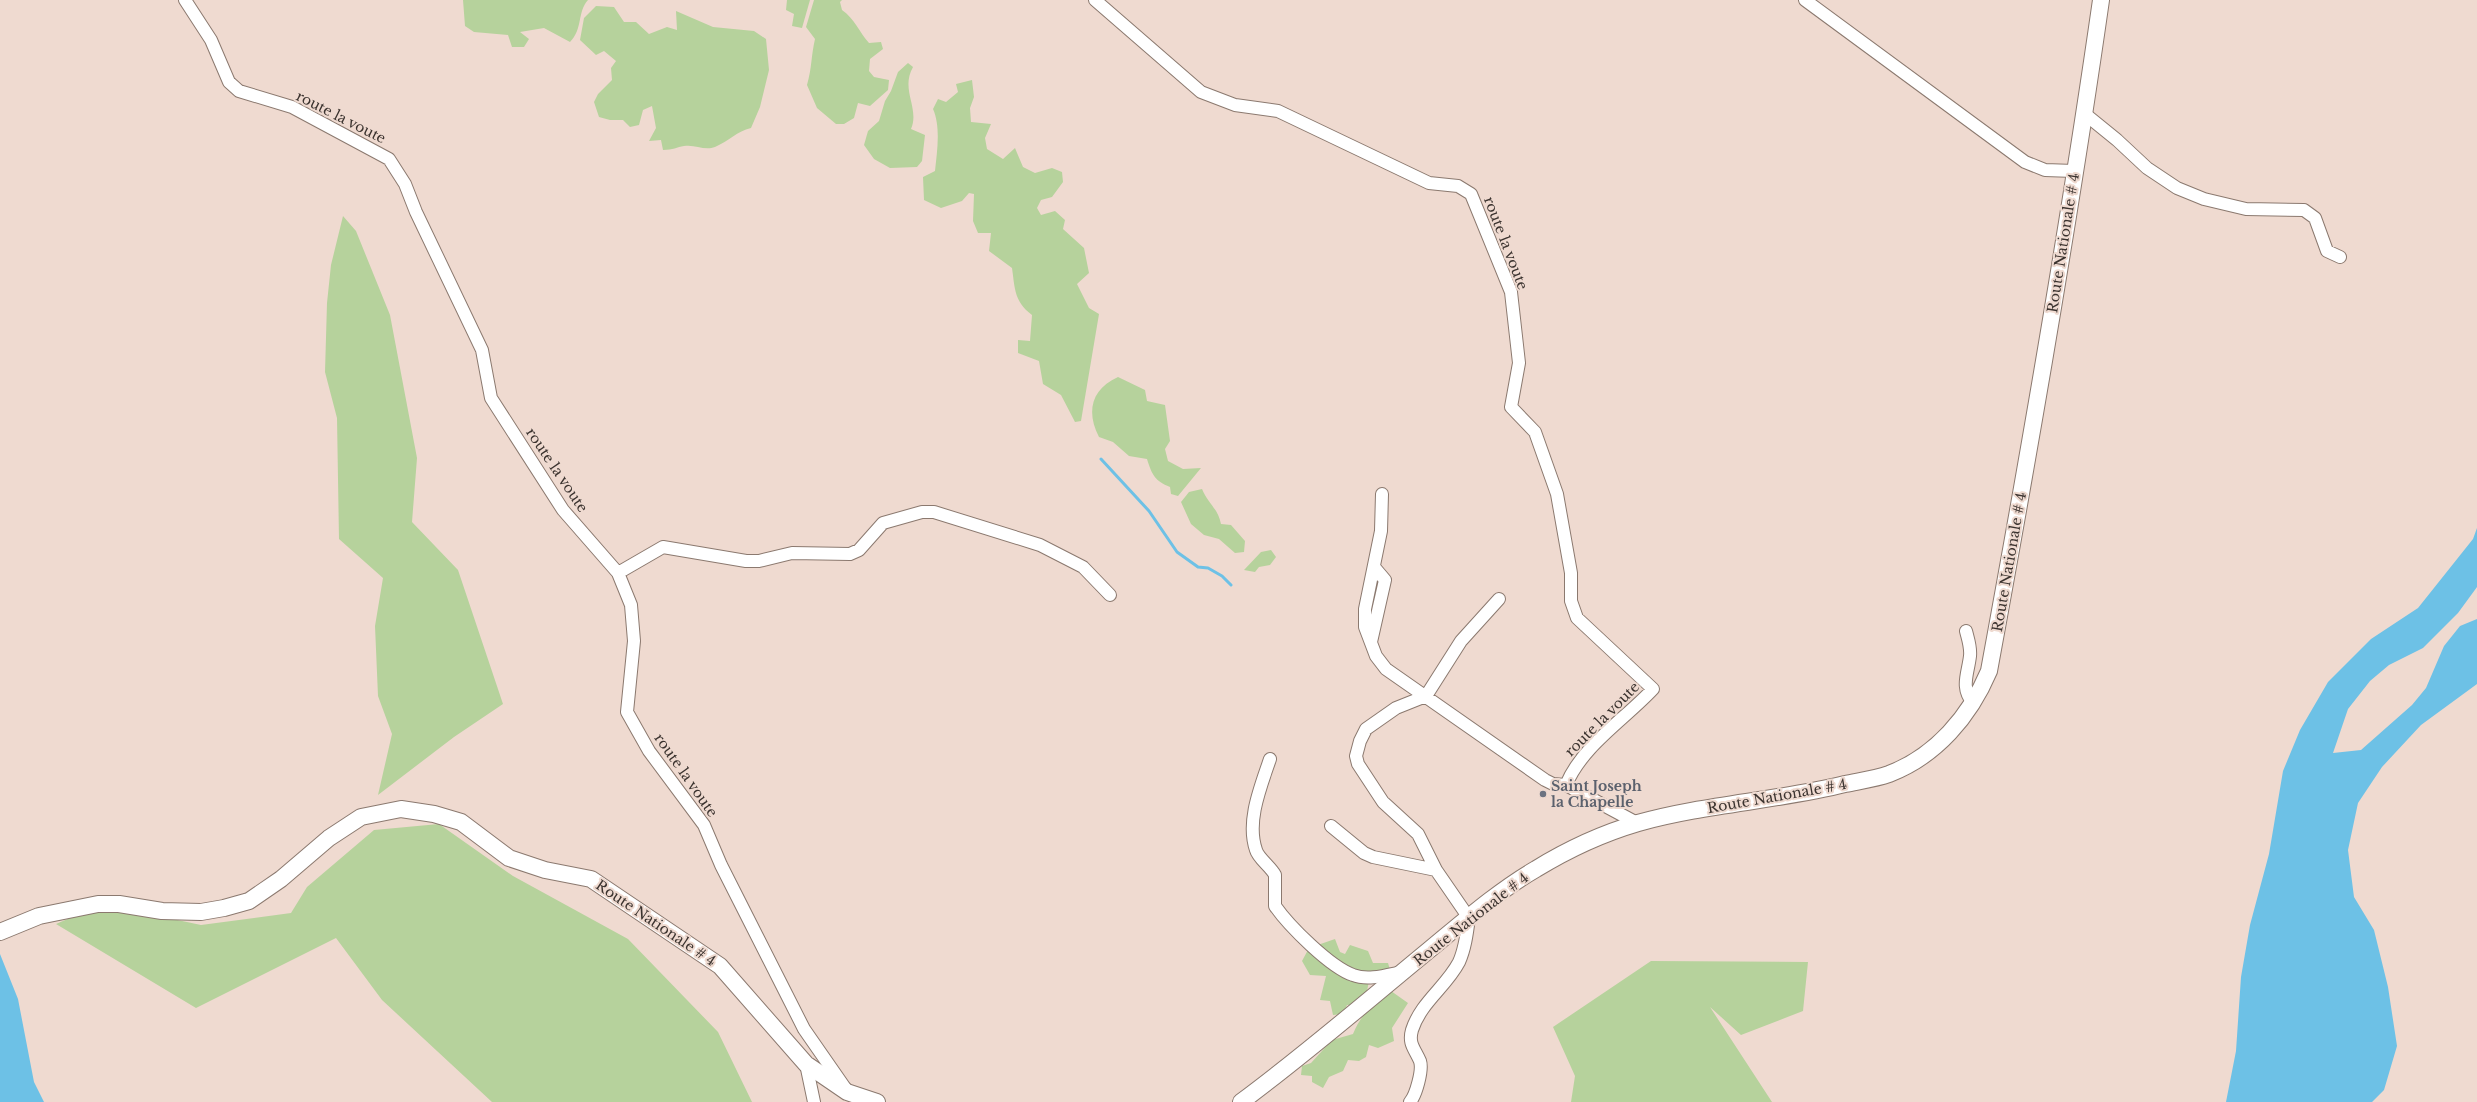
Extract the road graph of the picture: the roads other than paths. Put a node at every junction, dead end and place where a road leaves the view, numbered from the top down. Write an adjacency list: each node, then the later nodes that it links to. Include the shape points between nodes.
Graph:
1 (185, 0): 9 (street, route la voute, via 211,40 229,82 239,91 292,107 389,159 404,184 482,350 491,398 563,510)
2 (1095, 0): 16 (street, route la voute, via 1201,92 1235,105 1278,111 1429,183 1458,186 1471,194 1511,292 1520,363 1511,407 1535,432 1557,494 1571,574 1573,610 1577,618 1652,689 1572,769)
3 (1805, 0): 6 (street, via 2026,162 2044,170)
4 (2101, 0): 5 (main road, Route Nationale # 4)
5 (2084, 114): 6 (main road, Route Nationale # 4); 7 (street, via 2147,168 2177,188 2204,200 2246,208 2304,210 2315,218 2327,251)
6 (2074, 171): 14 (main road, Route Nationale # 4, via 2025,475 1989,671)
7 (2340, 258)
8 (1382, 494): 13 (street, via 1381,531 1365,610 1365,626 1376,656 1386,669)
9 (618, 574): 10 (street, via 663,547 746,561 759,561 792,553 850,554 859,550 883,523 922,512 944,515 1040,545 1084,568); 24 (street, route la voute, via 632,605 634,641 627,712 649,751 704,825 721,865 804,1029)
10 (1110, 595)
11 (1499, 599): 13 (street, via 1461,641)
12 (1966, 631): 14 (street, via 1970,656 1964,687 1966,695)
13 (1426, 696): 16 (street, via 1545,780 1553,784); 19 (street, via 1396,708 1366,730 1356,756 1358,764 1383,802 1418,834)
14 (1973, 703): 17 (main road, Route Nationale # 4, via 1966,715 1941,742 1922,756 1888,774 1812,792 1724,805)
15 (1270, 759): 22 (street, via 1259,791 1252,827 1256,852 1276,875 1275,906 1299,934 1337,966 1354,976 1379,977)
16 (1566, 785): 17 (street)
17 (1637, 823): 20 (main road, Route Nationale # 4, via 1592,840 1535,869)
18 (1330, 826): 19 (street, via 1364,853 1373,857)
19 (1436, 870): 20 (street)
20 (1469, 918): 22 (main road, Route Nationale # 4); 28 (street, via 1459,962 1419,1012 1412,1031 1412,1047 1420,1063 1417,1089)
21 (0, 932): 23 (main road, Route Nationale # 4, via 39,916 98,904 119,904 162,911 201,912 248,902 361,817 401,809 434,814 461,822 509,858 545,870 591,879 645,915 720,966)
22 (1404, 971): 27 (main road, Route Nationale # 4)
23 (806, 1064): 24 (main road, Route Nationale # 4); 25 (street)
24 (848, 1092): 26 (main road, Route Nationale # 4)
25 (814, 1102)
26 (877, 1102)
27 (1241, 1102)
28 (1410, 1102)

